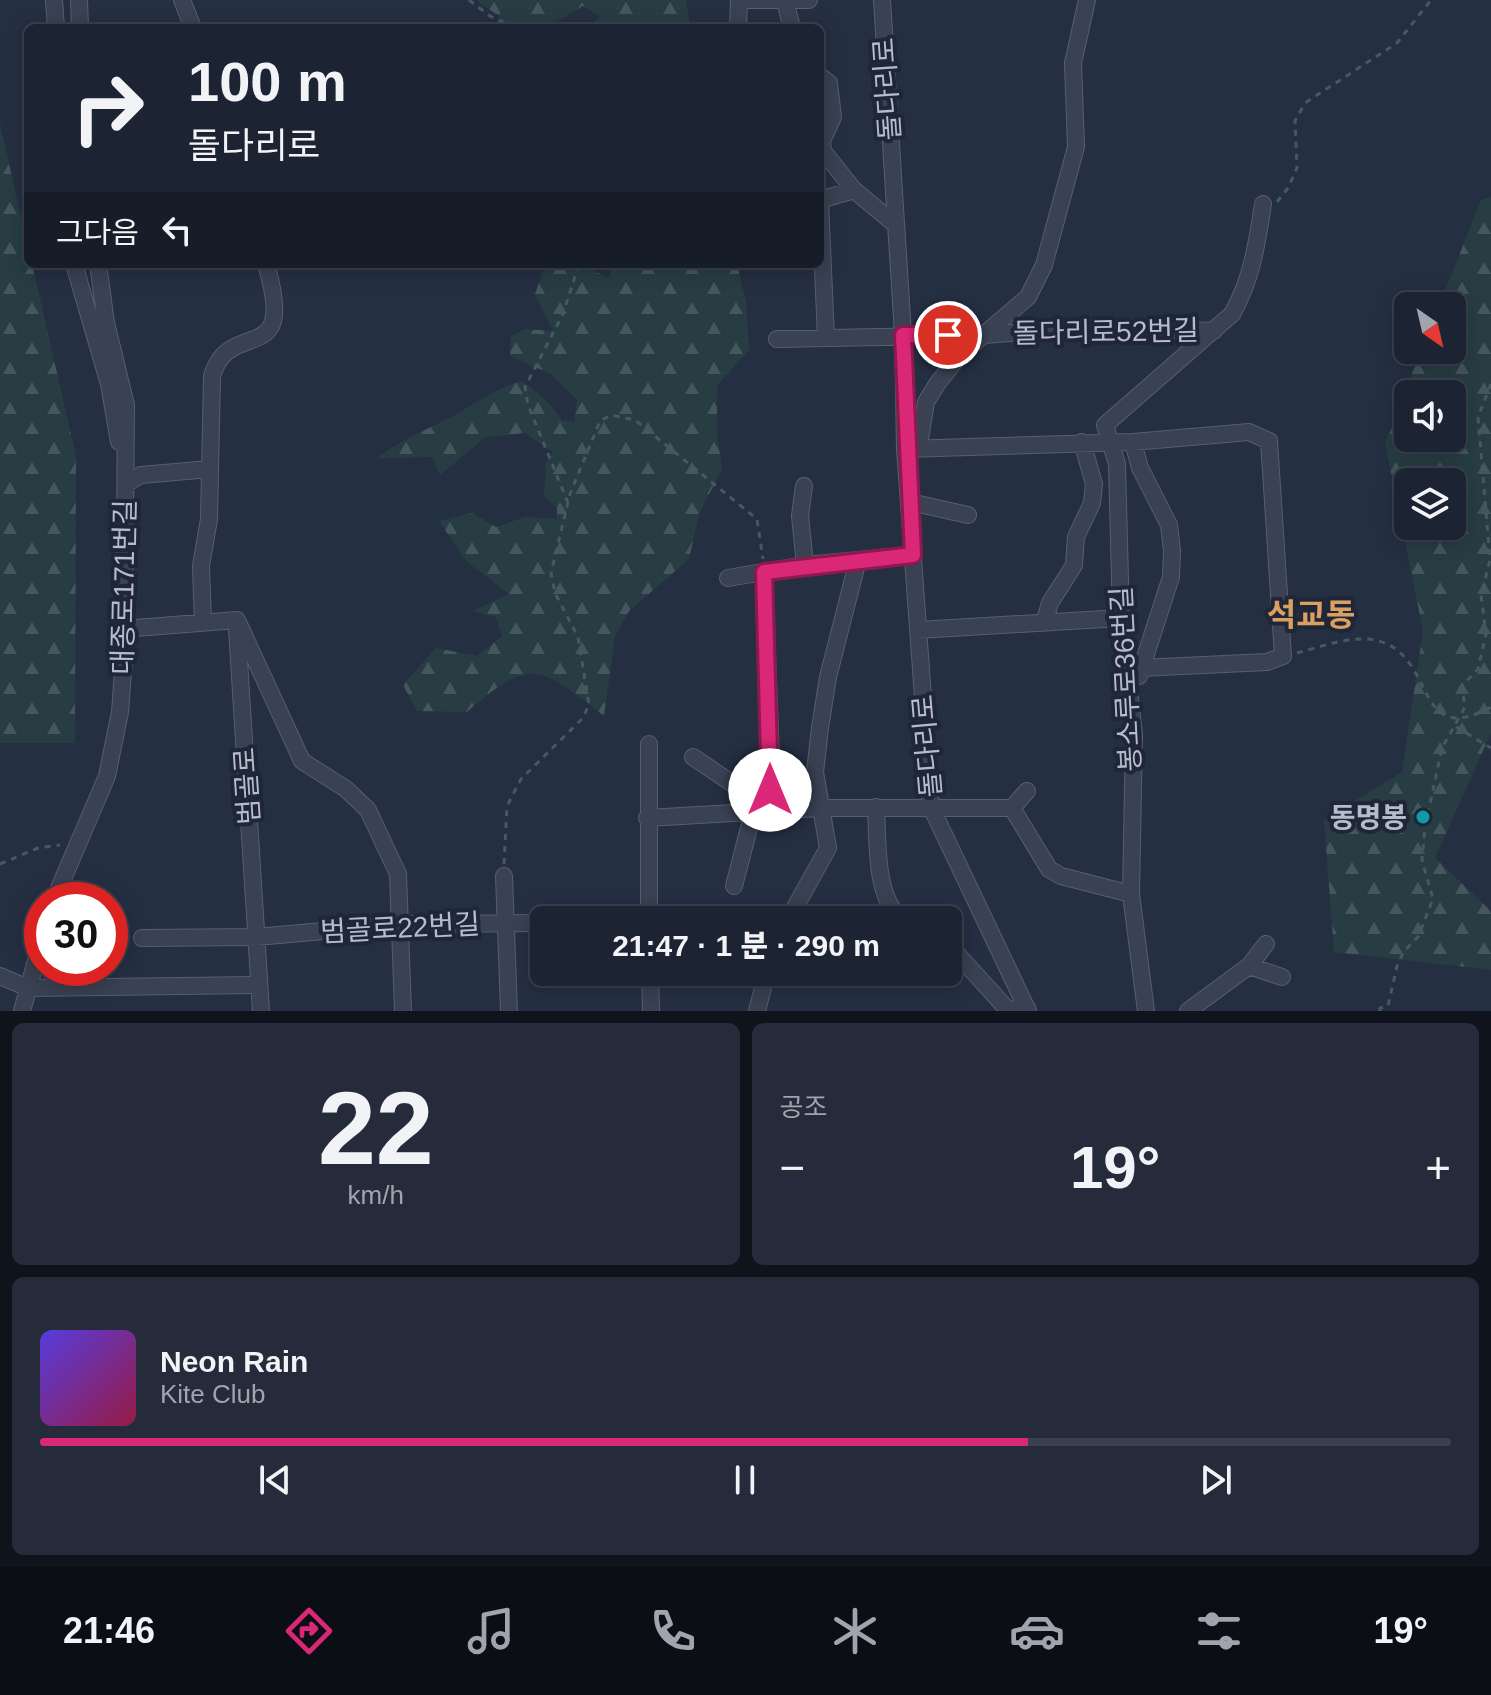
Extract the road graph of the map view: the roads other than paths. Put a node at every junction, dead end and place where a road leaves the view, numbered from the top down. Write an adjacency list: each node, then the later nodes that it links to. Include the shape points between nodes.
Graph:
1 (54, 0): 10 (street)
2 (79, 0): 11 (street)
3 (182, 0): 12 (street)
4 (739, 0): 5 (street); 13 (street)
5 (767, 0): 9 (street)
6 (809, 0): 9 (street)
7 (882, 0): 21 (street, 돌다리로)
8 (1087, 0): 28 (street, via 1073,63 1076,147 1044,265 1028,297)
9 (785, 1): 14 (street)
10 (56, 24)
11 (80, 24)
12 (191, 24)
13 (738, 24)
14 (791, 24)
15 (824, 79): 16 (street, 돌다리로, via 833,117)
16 (824, 137)
17 (824, 152): 18 (street, 돌다리로)
18 (854, 190): 19 (street); 21 (street, 돌다리로)
19 (824, 199)
20 (1262, 210): 26 (street, via 1245,292)
21 (896, 225): 27 (street, 돌다리로)
22 (75, 268): 36 (street, via 109,384)
23 (99, 268): 36 (street, 대종로171번길, via 126,405)
24 (267, 268): 35 (street, via 276,322 224,355 212,376)
25 (823, 268): 29 (street)
26 (1214, 331): 28 (street, 돌다리로52번길, via 1095,327); 32 (street, via 1105,425)
27 (903, 335): 28 (street, 돌다리로52번길); 29 (street); 34 (street, 돌다리로)
28 (983, 335): 34 (street, via 937,384 926,402 920,439)
29 (826, 338): 30 (street)
30 (777, 339)
31 (1082, 442): 32 (street); 34 (street); 47 (street, via 1094,484 1092,503 1076,537 1074,565)
32 (1110, 442): 33 (street); 45 (street, 봉소루로36번길, via 1117,464)
33 (1133, 442): 51 (street, 봉소루로36번길, via 1169,525 1172,551 1171,577); 51 (street, 봉소루로36번길, via 1249,432 1269,441 1283,656 1267,662)
34 (905, 446): 38 (street, 돌다리로)
35 (210, 469): 36 (street, via 141,475); 48 (street, via 201,566)
36 (127, 483): 49 (street, 대종로171번길)
37 (804, 486): 42 (street, via 800,516)
38 (910, 502): 39 (street); 40 (street, 돌다리로)
39 (968, 515)
40 (913, 555): 41 (street); 50 (street, 돌다리로)
41 (858, 560): 42 (street); 58 (street, via 820,728 815,772)
42 (805, 565): 43 (street)
43 (764, 572): 44 (street); 60 (street)
44 (728, 578)
45 (1121, 618): 47 (street); 52 (street, 봉소루로36번길)
46 (237, 620): 48 (street); 70 (street, via 302,761 368,810 398,874); 72 (street, 범골로)
47 (1045, 620): 50 (street)
48 (203, 623): 49 (street)
49 (123, 629): 63 (street, 대종로171번길, via 120,712 107,776)
50 (918, 630): 57 (street, 돌다리로)
51 (1140, 668): 52 (street)
52 (1133, 707): 65 (street, 봉소루로36번길)
53 (649, 744): 61 (street)
54 (693, 757): 60 (street)
55 (1027, 791): 59 (street)
56 (876, 807): 57 (street); 58 (street); 68 (street, via 880,867)
57 (931, 807): 59 (street); 83 (street, 돌다리로)
58 (820, 808): 60 (street); 67 (street, via 828,848)
59 (1012, 808): 65 (street, via 1049,869)
60 (773, 811): 61 (street); 64 (street, via 750,824)
61 (647, 818): 66 (street)
62 (504, 876): 71 (street)
63 (62, 882)
64 (734, 886)
65 (1131, 894): 90 (street, 봉소루로36번길)
66 (649, 906)
67 (796, 906)
68 (890, 906)
69 (530, 923): 71 (street, 범골로22번길)
70 (402, 924): 71 (street, 범골로22번길); 72 (street, 범골로22번길); 86 (street)
71 (505, 924): 87 (street)
72 (256, 937): 73 (street, 범골로22번길); 79 (street, 범골로)
73 (142, 938)
74 (1266, 944): 76 (street)
75 (962, 959): 83 (street, via 1008,1010)
76 (1249, 966): 78 (street); 91 (street)
77 (0, 976): 82 (street)
78 (1282, 977)
79 (259, 985): 82 (street); 85 (street, 범골로)
80 (650, 986): 88 (street)
81 (763, 986): 89 (street)
82 (28, 988): 84 (street)
83 (1027, 1010)
84 (22, 1011)
85 (261, 1011)
86 (403, 1011)
87 (509, 1011)
88 (651, 1011)
89 (757, 1011)
90 (1146, 1011)
91 (1188, 1011)

